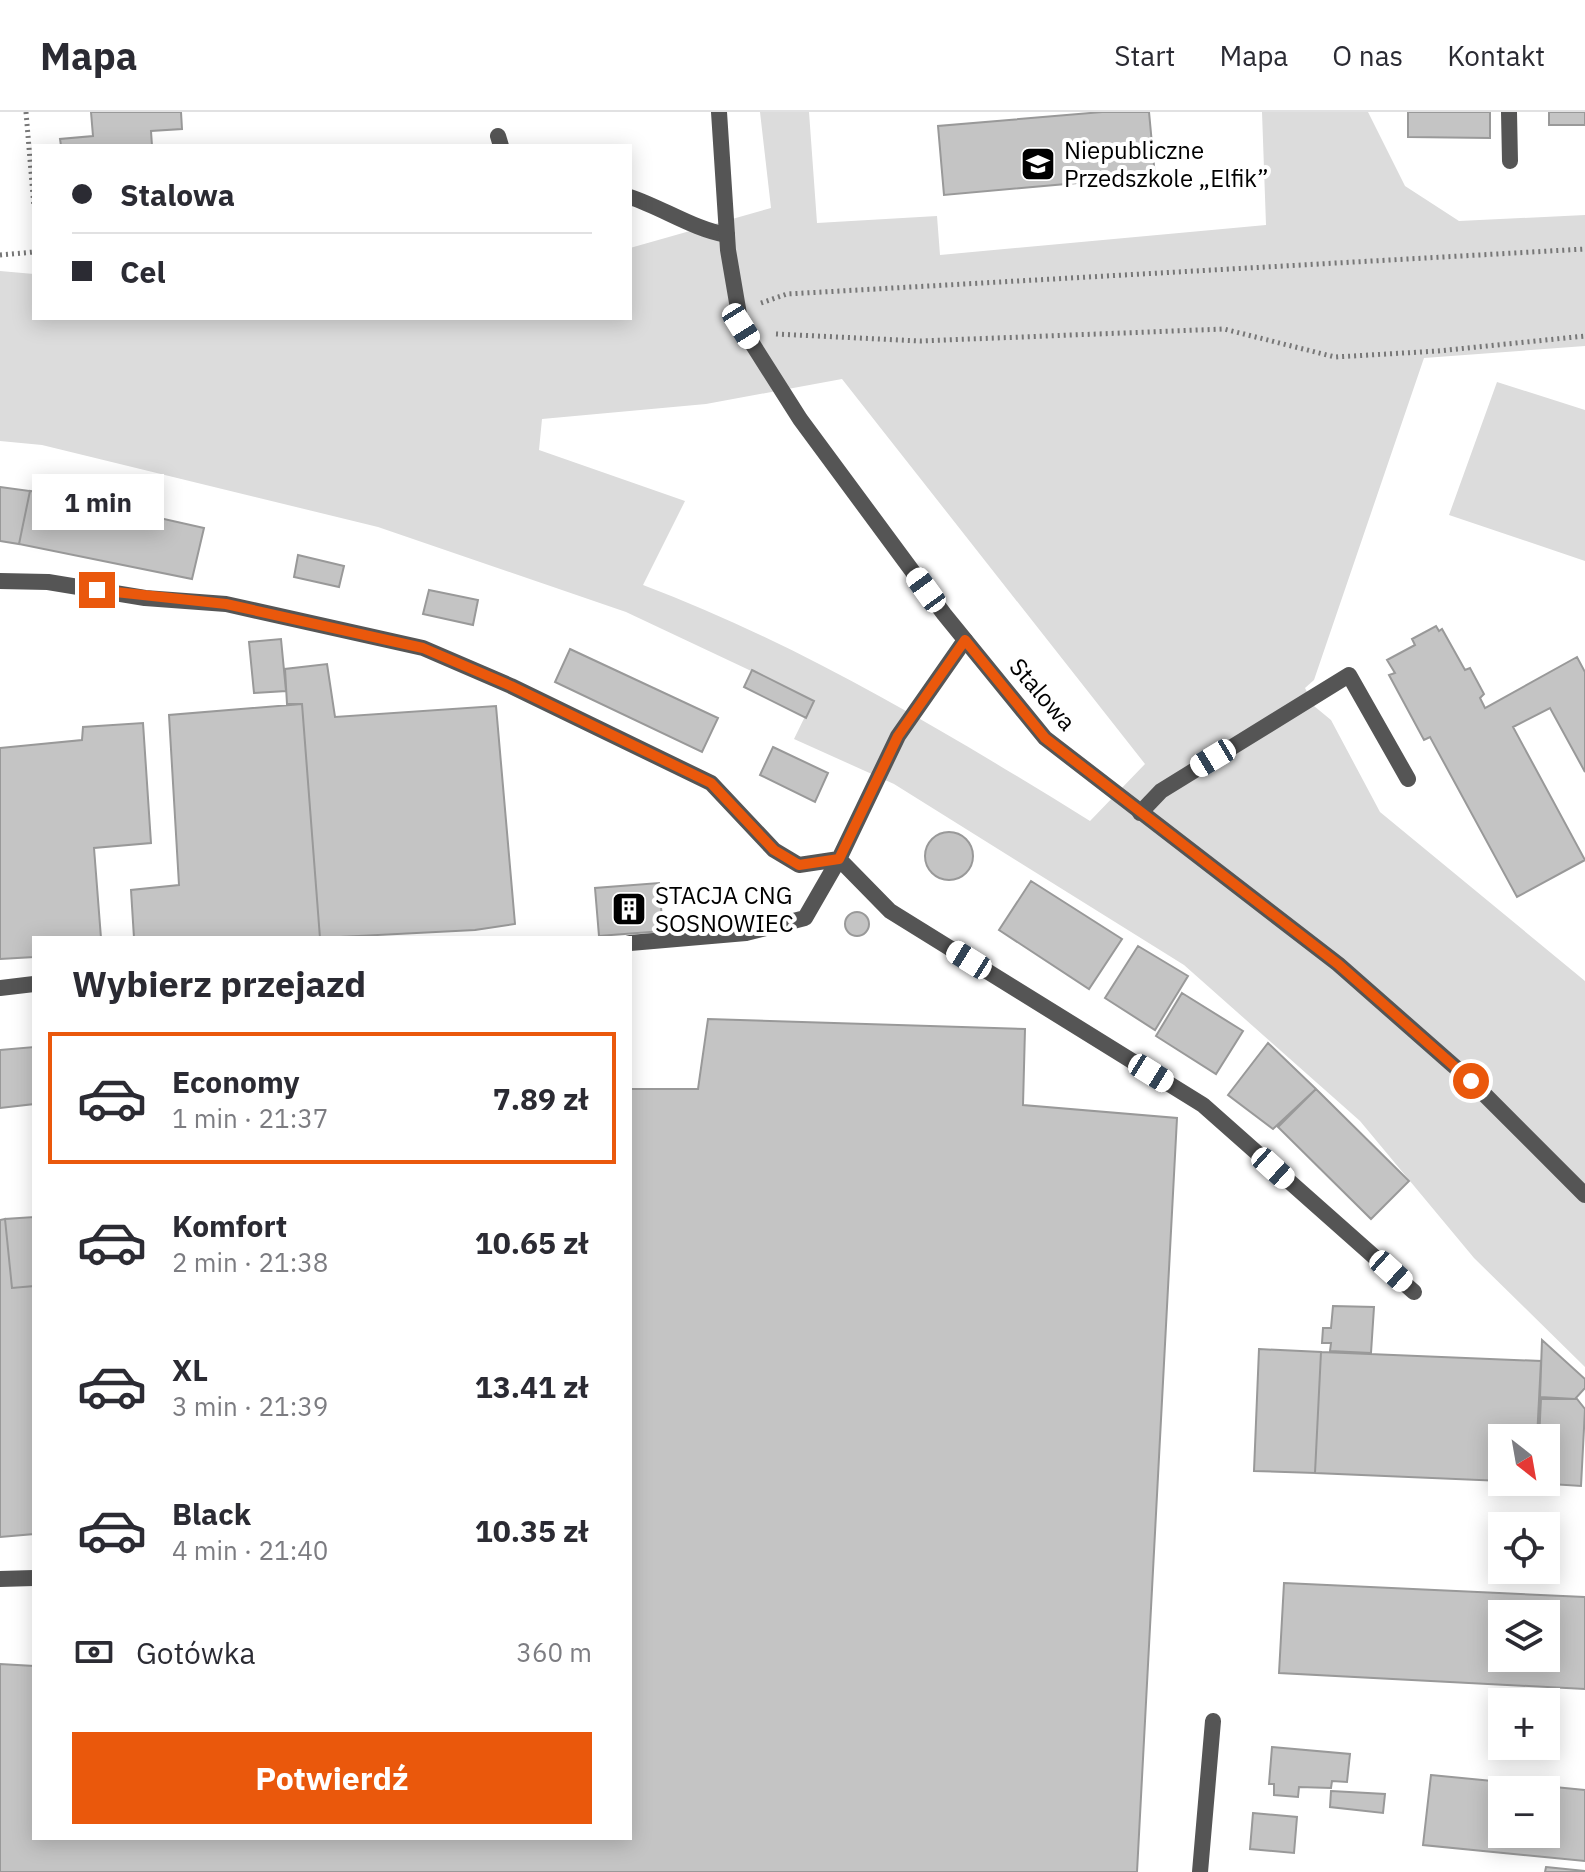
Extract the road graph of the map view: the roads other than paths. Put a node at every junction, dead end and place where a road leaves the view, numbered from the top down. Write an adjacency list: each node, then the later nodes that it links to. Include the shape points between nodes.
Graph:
1 (719, 112): 5 (street, Stalowa)
2 (1509, 112): 3 (street)
3 (1510, 161)
4 (632, 198): 5 (street, via 705,231)
5 (727, 235): 7 (street, Stalowa, via 741,326 800,419)
6 (0, 581): 10 (street, via 226,604 423,648 711,783 774,850 799,865)
7 (965, 640): 9 (street, Stalowa, via 1045,738); 10 (street, via 898,736)
8 (1408, 779): 9 (street, via 1349,675 1161,791)
9 (1140, 813): 14 (street, Stalowa, via 1338,964 1471,1081)
10 (839, 859): 11 (street, via 805,918 746,933); 15 (street, via 890,911 1203,1105)
11 (632, 943)
12 (32, 984): 13 (street)
13 (0, 988)
14 (1585, 1195)
15 (1414, 1292)
16 (32, 1578): 17 (street)
17 (0, 1579)
18 (1213, 1721): 19 (street)
19 (1200, 1872)

